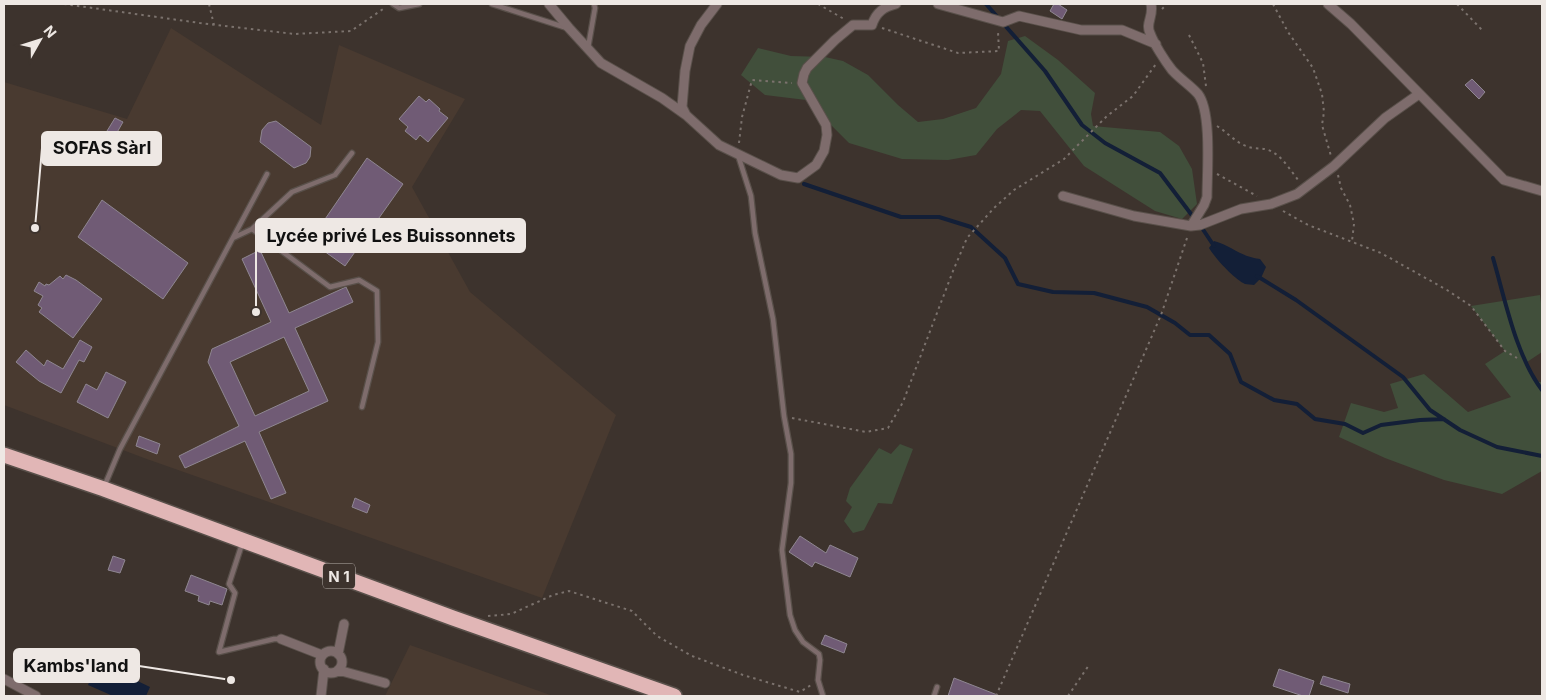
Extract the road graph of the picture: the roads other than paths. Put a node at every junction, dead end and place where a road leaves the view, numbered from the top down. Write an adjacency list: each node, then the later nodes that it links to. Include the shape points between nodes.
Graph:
1 (391, 4): 2 (lane, via 399,8)
2 (419, 4)
3 (492, 4): 11 (lane)
4 (549, 4): 11 (street)
5 (594, 4): 13 (lane)
6 (717, 4): 15 (street, via 690,46 682,107)
7 (896, 4): 17 (street, via 880,11 872,25 853,24 804,74 802,83 826,125 824,151 816,165 798,178 781,174)
8 (938, 4): 12 (street, via 1003,22 1019,16 1081,30 1122,30)
9 (1151, 4): 12 (street, via 1153,12 1148,26)
10 (1328, 4): 14 (street)
11 (568, 28): 13 (street)
12 (1156, 44): 21 (street, via 1173,70 1199,95 1206,117 1206,197)
13 (588, 49): 15 (street, via 601,63 662,98)
14 (1419, 94): 19 (street, via 1504,180); 21 (street, via 1385,118 1334,166 1297,194)
15 (686, 116): 17 (street, via 719,145)
16 (352, 153): 22 (lane, via 335,175 292,192)
17 (738, 154): 40 (lane, via 751,196 773,319 791,454 791,483 782,550 784,579 795,630 819,654 818,680)
18 (266, 174): 23 (lane)
19 (1542, 191)
20 (1063, 196): 21 (street, via 1134,216)
21 (1191, 226)
22 (252, 229): 23 (lane); 24 (lane, via 330,287 359,280 377,291 378,342)
23 (233, 238): 26 (lane, via 120,449)
24 (362, 407)
25 (4, 455): 26 (highway, N 1)
26 (104, 489): 27 (highway, N 1)
27 (243, 540): 29 (lane, via 229,584 235,593 219,652); 39 (highway, N 1)
28 (344, 624): 30 (street)
29 (281, 639): 31 (street)
30 (338, 654): 31 (street, via 330,651); 33 (street, via 342,664)
31 (322, 655): 32 (street, via 320,663)
32 (324, 669): 33 (street, via 330,672); 38 (street)
33 (338, 670): 35 (street)
34 (4, 679): 37 (street)
35 (385, 683)
36 (937, 687): 41 (lane)
37 (36, 696)
38 (321, 696)
39 (674, 696)
40 (823, 696)
41 (934, 696)

